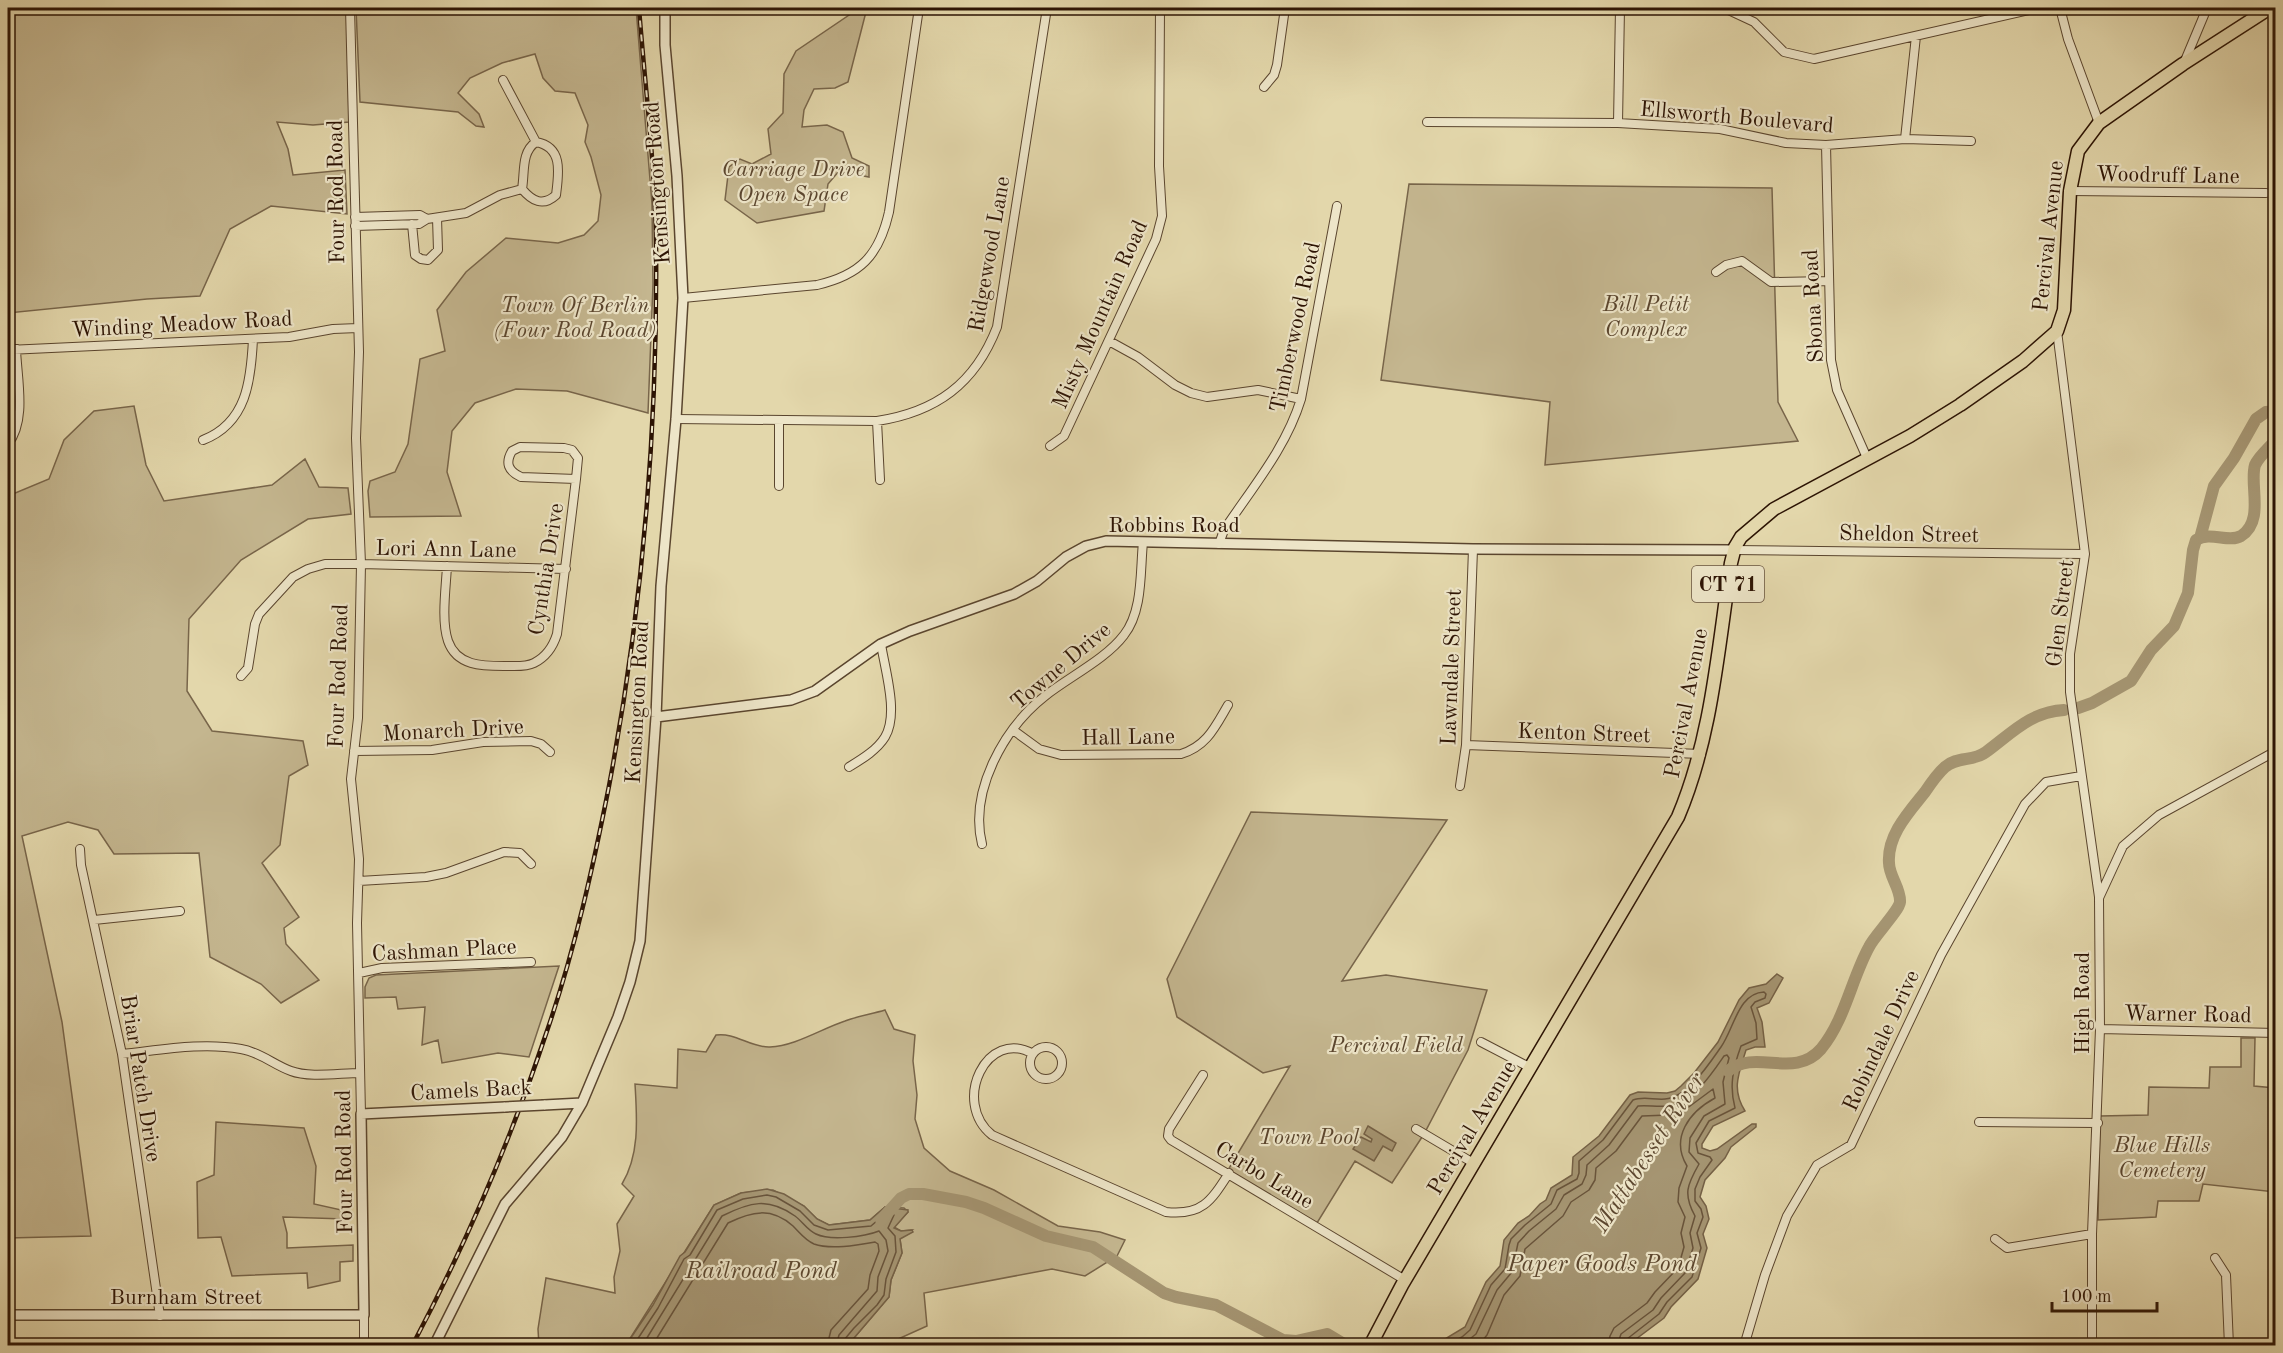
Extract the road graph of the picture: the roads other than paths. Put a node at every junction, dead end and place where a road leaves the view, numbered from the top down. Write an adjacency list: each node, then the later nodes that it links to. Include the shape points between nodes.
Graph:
1 (350, 8): 30 (street, Four Rod Road)
2 (665, 8): 34 (street, Kensington Road)
3 (919, 8): 34 (street, via 889,212 885,229 866,262 852,273 817,285)
4 (1047, 8): 43 (street, Ridgewood Lane, via 1002,300 989,347 961,384 942,399 911,414)
5 (1160, 8): 38 (street, Misty Mountain Road, via 1162,216 1156,239)
6 (1285, 8): 16 (street, via 1277,65)
7 (1620, 8): 18 (street)
8 (1725, 8): 13 (street, via 1754,22 1784,52 1814,59)
9 (2038, 8): 13 (street)
10 (2060, 8): 19 (street)
11 (2207, 8): 14 (street)
12 (2270, 8): 14 (main road, Percival Avenue)
13 (1916, 36): 20 (street)
14 (2183, 64): 19 (main road, Percival Avenue)
15 (503, 80): 22 (street)
16 (1264, 87)
17 (1427, 123): 18 (street, Ellsworth Boulevard)
18 (1618, 123): 23 (street, Ellsworth Boulevard, via 1720,129 1786,143)
19 (2099, 123): 25 (main road, Percival Avenue, via 2078,151)
20 (1905, 139): 21 (street, Ellsworth Boulevard); 23 (street, Ellsworth Boulevard)
21 (1971, 141)
22 (536, 142): 24 (street, via 525,155); 24 (street, via 547,144 557,158 556,195 541,202 531,200)
23 (1826, 145): 33 (street, Sbona Road)
24 (522, 189): 28 (street, via 500,195 466,213)
25 (2070, 190): 26 (street, Woodruff Lane); 36 (main road, Percival Avenue, via 2064,310)
26 (2266, 193)
27 (1337, 206): 40 (street, Timberwood Road)
28 (437, 218): 29 (street); 31 (street, via 438,250 429,260 415,255)
29 (427, 219): 30 (street, via 420,215); 31 (street)
30 (355, 221): 31 (street); 35 (street, Four Rod Road)
31 (412, 224)
32 (1716, 272): 33 (street, via 1742,261 1771,282)
33 (1828, 281): 47 (street, Sbona Road, via 1831,360 1837,390)
34 (682, 298): 41 (street, Kensington Road)
35 (358, 328): 37 (street, Winding Meadow Road); 56 (street, Four Rod Road, via 356,438)
36 (2057, 331): 47 (main road, Percival Avenue / CT 71, via 2023,361 1960,405); 55 (street, Glen Street)
37 (253, 339): 39 (street, Winding Meadow Road); 44 (street, via 248,389 229,424)
38 (1109, 341): 40 (street, via 1191,393 1207,397 1258,390); 46 (street, Misty Mountain Road, via 1064,436)
39 (12, 350): 45 (street, via 19,412)
40 (1301, 399): 52 (street, Timberwood Road, via 1283,444 1224,530)
41 (676, 419): 42 (street, Ridgewood Lane); 62 (street, Kensington Road, via 661,577)
42 (779, 421): 43 (street, Ridgewood Lane); 50 (street)
43 (877, 421): 49 (street)
44 (203, 440)
45 (8, 444)
46 (1050, 446)
47 (1867, 458): 54 (main road, Percival Avenue / CT 71, via 1774,509 1744,533)
48 (576, 479): 48 (street, Cynthia Drive, via 578,458 572,450 520,447 508,458 508,467 521,477); 58 (street, Cynthia Drive)
49 (880, 480)
50 (779, 486)
51 (1143, 542): 52 (street, Robbins Road); 59 (street, Robbins Road, via 1106,541 1086,546 1014,594); 63 (street, Towne Drive, via 1137,602 1125,634 1045,696)
52 (1220, 544): 53 (street, Robbins Road)
53 (1473, 549): 54 (street, Robbins Road); 64 (street, Lawndale Street)
54 (1734, 550): 55 (street, Sheldon Street); 68 (main road, Percival Avenue / CT 71)
55 (2085, 554): 70 (street, Glen Street, via 2069,668)
56 (361, 564): 57 (street, Lori Ann Lane); 60 (street, Lori Ann Lane, via 325,564 293,577 259,614 248,668); 65 (street, Four Rod Road)
57 (447, 566): 58 (street, Lori Ann Lane); 58 (street, Cynthia Drive, via 448,641 464,661 476,666 533,664 545,656 557,634)
58 (566, 568)
59 (881, 644): 62 (street, Robbins Road, via 815,691 791,700); 69 (street, via 891,726 875,749)
60 (241, 676)
61 (1228, 705): 63 (street, Hall Lane, via 1204,742 1181,754 1055,754 1039,749)
62 (656, 717): 89 (street, Kensington Road, via 640,940 618,1017)
63 (1013, 730): 72 (street, Towne Drive, via 986,782 980,814)
64 (1466, 745): 68 (street, Kenton Street); 71 (street, Lawndale Street)
65 (354, 751): 67 (street, Monarch Drive, via 432,750 483,742 531,741); 75 (street, Four Rod Road, via 351,779)
66 (2276, 751): 76 (street, High Road, via 2159,815 2122,846)
67 (550, 752)
68 (1701, 754): 86 (main road, Percival Avenue / CT 71, via 1678,817)
69 (849, 767)
70 (2081, 776): 76 (street, Glen Street); 106 (street, Robindale Drive, via 2046,782 2025,804 1941,955 1851,1145 1817,1165 1787,1216)
71 (1460, 786)
72 (982, 844)
73 (80, 849): 78 (street, Briar Patch Drive)
74 (531, 864): 75 (street, via 520,853 504,852 426,877)
75 (359, 881): 80 (street, Four Rod Road)
76 (2099, 898): 81 (street, High Road)
77 (180, 911): 78 (street)
78 (94, 920): 84 (street, Briar Patch Drive)
79 (531, 962): 80 (street, Cashman Place, via 382,968)
80 (359, 973): 87 (street, Four Rod Road)
81 (2100, 1029): 82 (street, Warner Road); 92 (street, High Road)
82 (2276, 1033)
83 (1481, 1042): 86 (street)
84 (122, 1054): 87 (street, via 220,1046 255,1053 305,1074); 101 (street, Briar Patch Drive)
85 (1034, 1054): 85 (street, via 1046,1047 1054,1050 1061,1057 1060,1070 1050,1079 1036,1075 1030,1063); 95 (street, via 1022,1049 1007,1050 990,1059 978,1072 973,1088 974,1106 980,1123 992,1135 1166,1212 1199,1209)
86 (1531, 1068): 94 (main road, Percival Avenue / CT 71)
87 (360, 1073): 90 (street, Four Rod Road)
88 (1203, 1075): 95 (street, Carbo Lane, via 1168,1136)
89 (582, 1103): 90 (street, Camels Back, bridge); 104 (street, Kensington Road, via 562,1137 504,1204)
90 (361, 1114): 102 (street, Four Rod Road)
91 (1979, 1122): 92 (street)
92 (2098, 1123): 96 (street, High Road)
93 (1416, 1129): 94 (street)
94 (1475, 1164): 99 (main road, Percival Avenue / CT 71)
95 (1229, 1173): 99 (street, Carbo Lane)
96 (2092, 1234): 97 (street, via 2007,1248); 107 (street, High Road)
97 (1995, 1239)
98 (2215, 1258): 108 (street, via 2226,1275)
99 (1405, 1280): 105 (main road, Percival Avenue / CT 71)
100 (8, 1315): 101 (street, Burnham Street)
101 (160, 1316): 102 (street, Burnham Street)
102 (364, 1316): 103 (street, Four Rod Road)
103 (364, 1346)
104 (434, 1346)
105 (1370, 1346)
106 (1744, 1346)
107 (2092, 1346)
108 (2229, 1346)

